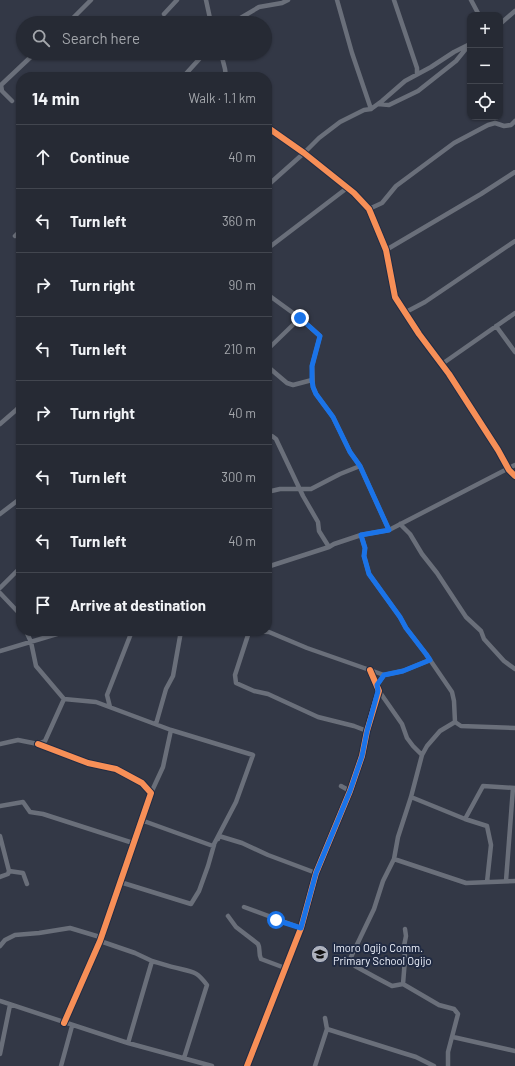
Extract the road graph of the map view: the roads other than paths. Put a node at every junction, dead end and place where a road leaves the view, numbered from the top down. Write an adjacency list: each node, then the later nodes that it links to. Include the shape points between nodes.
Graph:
1 (91, 0): 11 (street)
2 (177, 0): 10 (street)
3 (206, 0): 12 (street)
4 (288, 0): 13 (street, via 258,7)
5 (337, 0): 23 (street)
6 (394, 0): 18 (street)
7 (471, 0): 9 (street)
8 (515, 11): 14 (street)
9 (477, 12)
10 (164, 14)
11 (75, 16)
12 (209, 16)
13 (243, 16)
14 (503, 20)
15 (28, 60): 21 (street, via 1,85 2,91)
16 (198, 60): 19 (street)
17 (223, 60): 20 (street)
18 (420, 70): 22 (street); 22 (street, via 431,67 470,44 456,61 418,91 389,105)
19 (188, 72)
20 (226, 72)
21 (12, 101)
22 (377, 104): 23 (street)
23 (371, 109): 26 (street, via 340,122)
24 (515, 121): 30 (street, via 511,125 488,125 454,143 396,186 382,203)
25 (272, 131): 26 (street)
26 (304, 153): 28 (street); 29 (street)
27 (515, 172): 33 (street)
28 (272, 182)
29 (347, 188): 30 (street); 32 (street)
30 (369, 210): 33 (street)
31 (515, 241): 35 (street)
32 (272, 245)
33 (386, 250): 35 (street, via 396,297)
34 (272, 298): 37 (street)
35 (406, 312): 41 (street)
36 (515, 313): 38 (street)
37 (300, 318): 39 (street); 43 (street, via 320,336 312,366)
38 (496, 326): 40 (street); 41 (street)
39 (272, 345)
40 (515, 352)
41 (442, 364): 50 (street)
42 (272, 370): 43 (street, via 287,383)
43 (312, 380): 49 (street, via 316,394 333,417 350,452)
44 (16, 411): 45 (street)
45 (14, 413): 46 (street)
46 (0, 424)
47 (272, 436): 52 (street, via 276,439)
48 (515, 465): 50 (street)
49 (360, 466): 52 (street, via 311,489); 57 (street)
50 (509, 470): 51 (street); 56 (street)
51 (515, 476)
52 (299, 488): 53 (street); 59 (street)
53 (272, 490)
54 (16, 502): 55 (street)
55 (0, 514)
56 (400, 524): 57 (street); 74 (street, via 410,534 466,617 481,631 484,639 504,661)
57 (389, 530): 58 (street)
58 (361, 535): 59 (street); 73 (street, via 369,574)
59 (329, 548): 60 (street)
60 (272, 565)
61 (16, 572): 62 (street)
62 (0, 588)
63 (0, 593): 64 (street)
64 (16, 610)
65 (272, 633): 75 (street)
66 (28, 636): 71 (street)
67 (51, 636): 71 (street)
68 (130, 636): 79 (street)
69 (180, 636): 84 (street, via 173,676 166,689)
70 (247, 636): 87 (street, via 234,675 236,683 254,692 268,694 318,717)
71 (31, 642): 72 (street); 80 (street, via 36,666)
72 (0, 651)
73 (430, 660): 76 (street, via 403,671); 83 (street, via 452,692)
74 (515, 669)
75 (370, 670): 76 (street); 77 (street)
76 (384, 675): 77 (street)
77 (377, 685): 78 (street)
78 (378, 691): 87 (street); 90 (street, via 402,724 407,738)
79 (107, 696): 81 (street); 82 (street)
80 (64, 698): 81 (street); 89 (street, via 45,741)
81 (96, 702): 82 (street)
82 (110, 707): 84 (street)
83 (455, 722): 85 (street, via 461,726); 90 (street, via 440,731)
84 (156, 724): 86 (street)
85 (515, 728)
86 (171, 730): 94 (street, via 163,767); 98 (street, via 252,755 236,802 213,846)
87 (367, 731): 93 (street, via 362,756)
88 (0, 744): 89 (street, via 18,740)
89 (38, 744): 94 (street, via 88,763 116,769 142,783)
90 (422, 755): 95 (street)
91 (341, 786): 93 (street)
92 (514, 788): 97 (street, via 483,786); 105 (street)
93 (350, 791): 103 (street)
94 (151, 793): 98 (street)
95 (411, 797): 97 (street); 101 (street)
96 (0, 806): 100 (street, via 23,802 30,812)
97 (465, 819): 108 (street, via 487,826 491,845)
98 (141, 820): 100 (street)
99 (0, 836): 102 (street)
100 (132, 843): 107 (street)
101 (394, 859): 108 (street, via 466,883); 118 (street, via 351,957 355,966 386,983 392,986)
102 (9, 871): 104 (street); 109 (street, via 24,873)
103 (316, 873): 107 (street, via 220,836 213,846 199,891 191,904); 112 (street)
104 (0, 877)
105 (506, 880): 106 (street); 108 (street)
106 (515, 881)
107 (120, 882): 114 (street)
108 (487, 882)
109 (27, 884)
110 (244, 907): 112 (street)
111 (228, 916): 117 (street, via 236,927 258,944 258,955 261,959)
112 (301, 928): 117 (street)
113 (405, 928): 118 (street)
114 (100, 939): 115 (street, via 70,928 15,935); 116 (street); 122 (street)
115 (0, 946)
116 (152, 961): 126 (street); 129 (street, via 189,970 201,976 208,985)
117 (285, 968): 132 (street)
118 (403, 984): 125 (street, via 439,1004 454,1008 458,1014)
119 (0, 1001): 120 (street)
120 (10, 1005): 122 (street); 128 (street)
121 (325, 1018): 124 (street)
122 (64, 1023): 123 (street)
123 (72, 1026): 126 (street); 130 (street)
124 (327, 1029): 133 (street); 134 (street, via 416,1057)
125 (453, 1037): 127 (street); 135 (street, via 448,1052)
126 (128, 1043): 129 (street)
127 (515, 1051)
128 (0, 1054)
129 (184, 1058): 131 (street)
130 (61, 1066)
131 (212, 1066)
132 (247, 1066)
133 (315, 1066)
134 (434, 1066)
135 (448, 1066)

